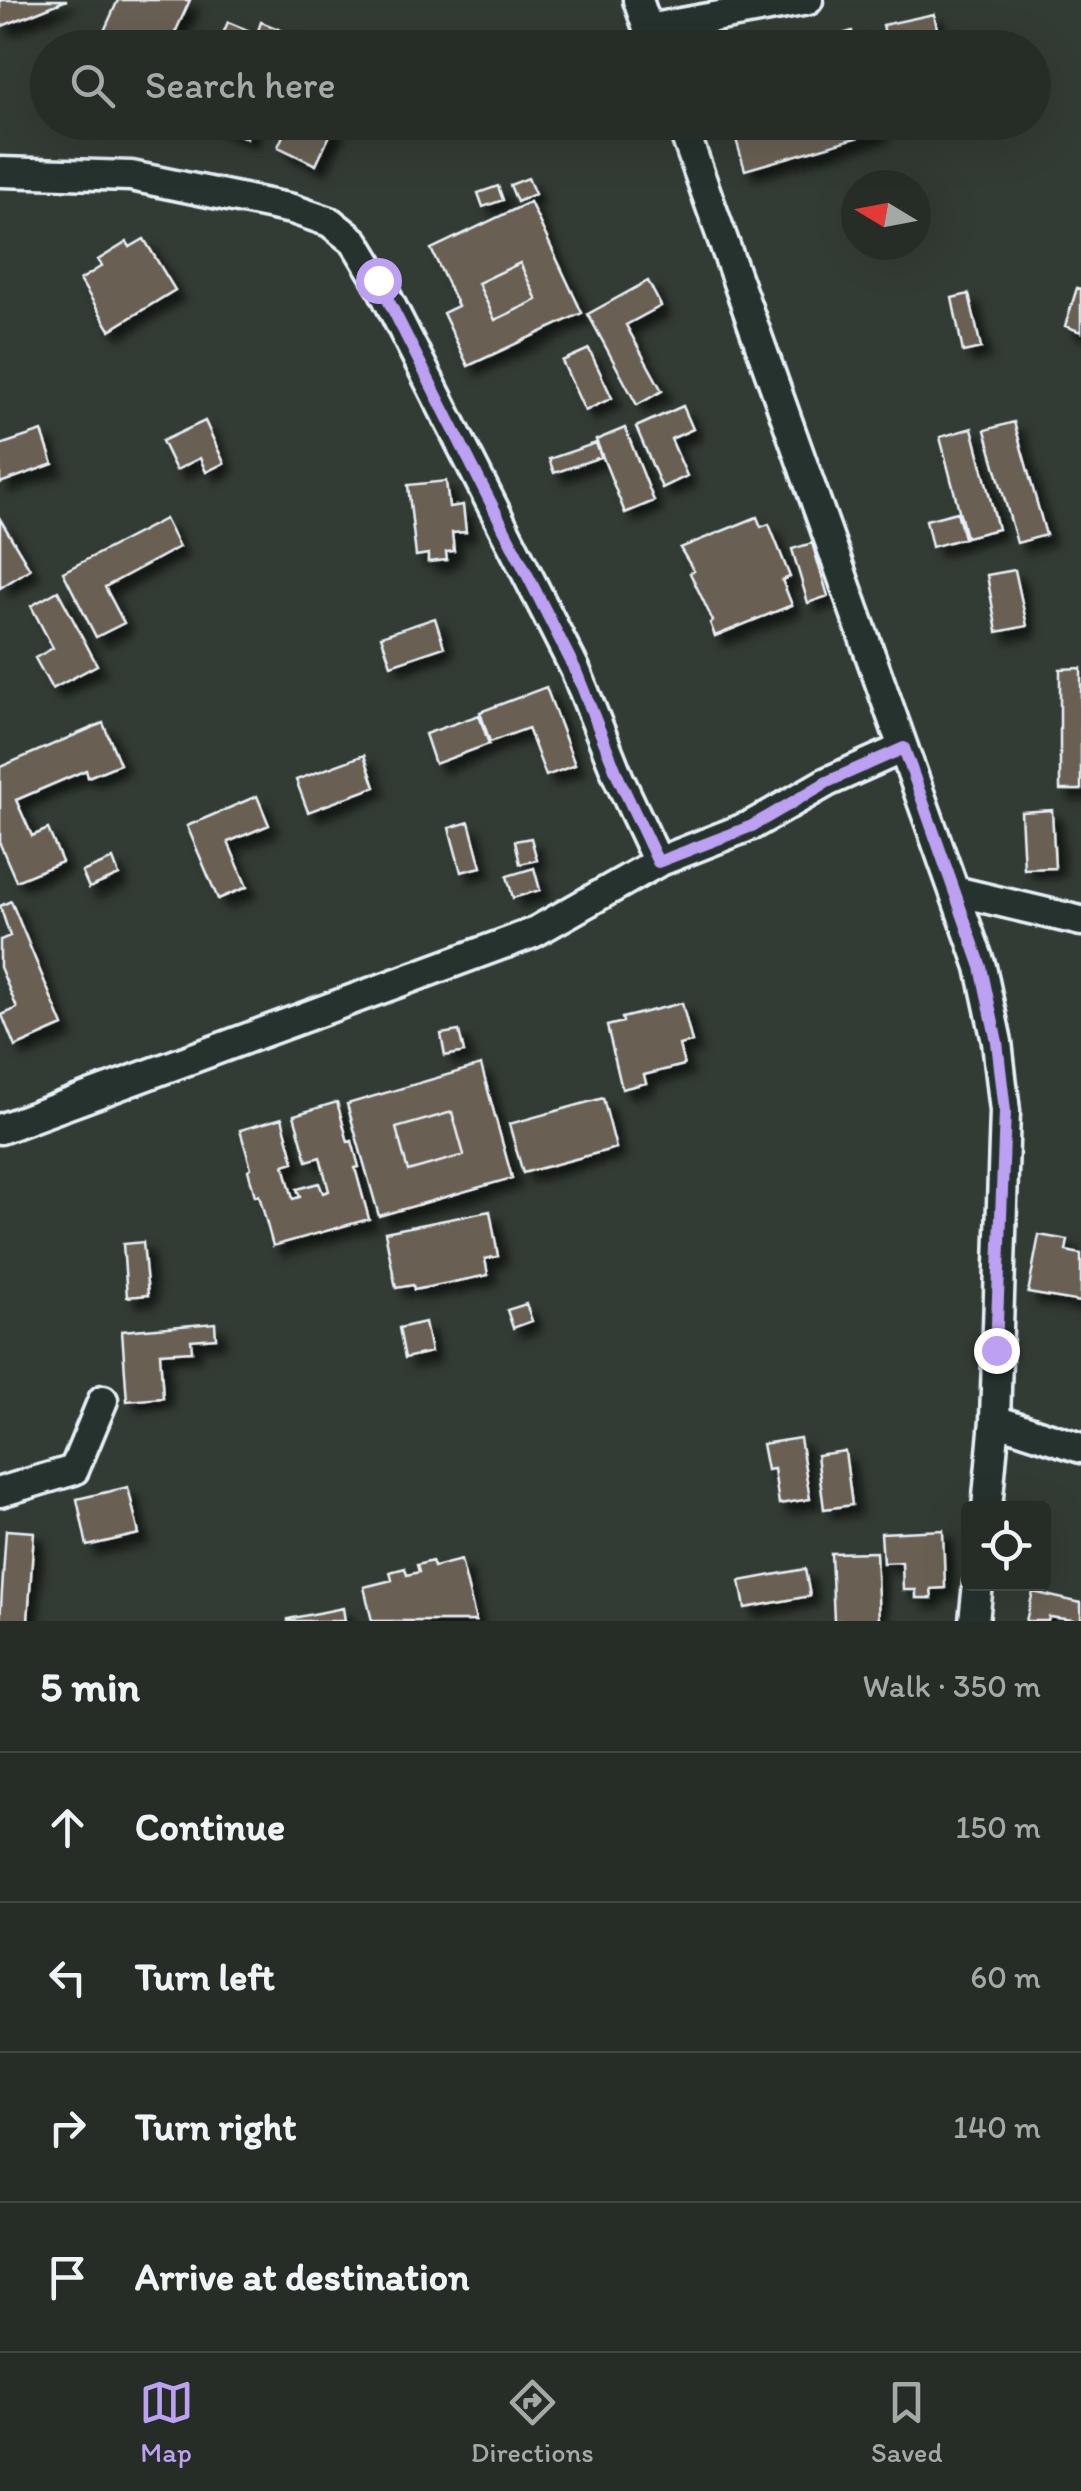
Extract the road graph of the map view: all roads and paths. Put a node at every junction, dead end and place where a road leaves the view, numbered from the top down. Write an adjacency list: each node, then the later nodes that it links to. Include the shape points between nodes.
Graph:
1 (638, 0): 3 (street)
2 (808, 0): 4 (street)
3 (649, 30)
4 (685, 30)
5 (687, 140): 7 (street)
6 (0, 172): 8 (street, via 131,176 292,209 330,222 355,242 575,669)
7 (904, 748): 8 (street, via 752,826); 9 (street)
8 (658, 862): 11 (street, via 533,933)
9 (955, 891): 10 (street); 13 (street, via 981,967 1005,1111)
10 (1081, 920)
11 (0, 1129)
12 (103, 1400): 15 (street, via 74,1470)
13 (995, 1420): 14 (street); 16 (street)
14 (1081, 1448)
15 (0, 1492)
16 (988, 1501)
17 (977, 1591): 18 (street)
18 (974, 1621)

